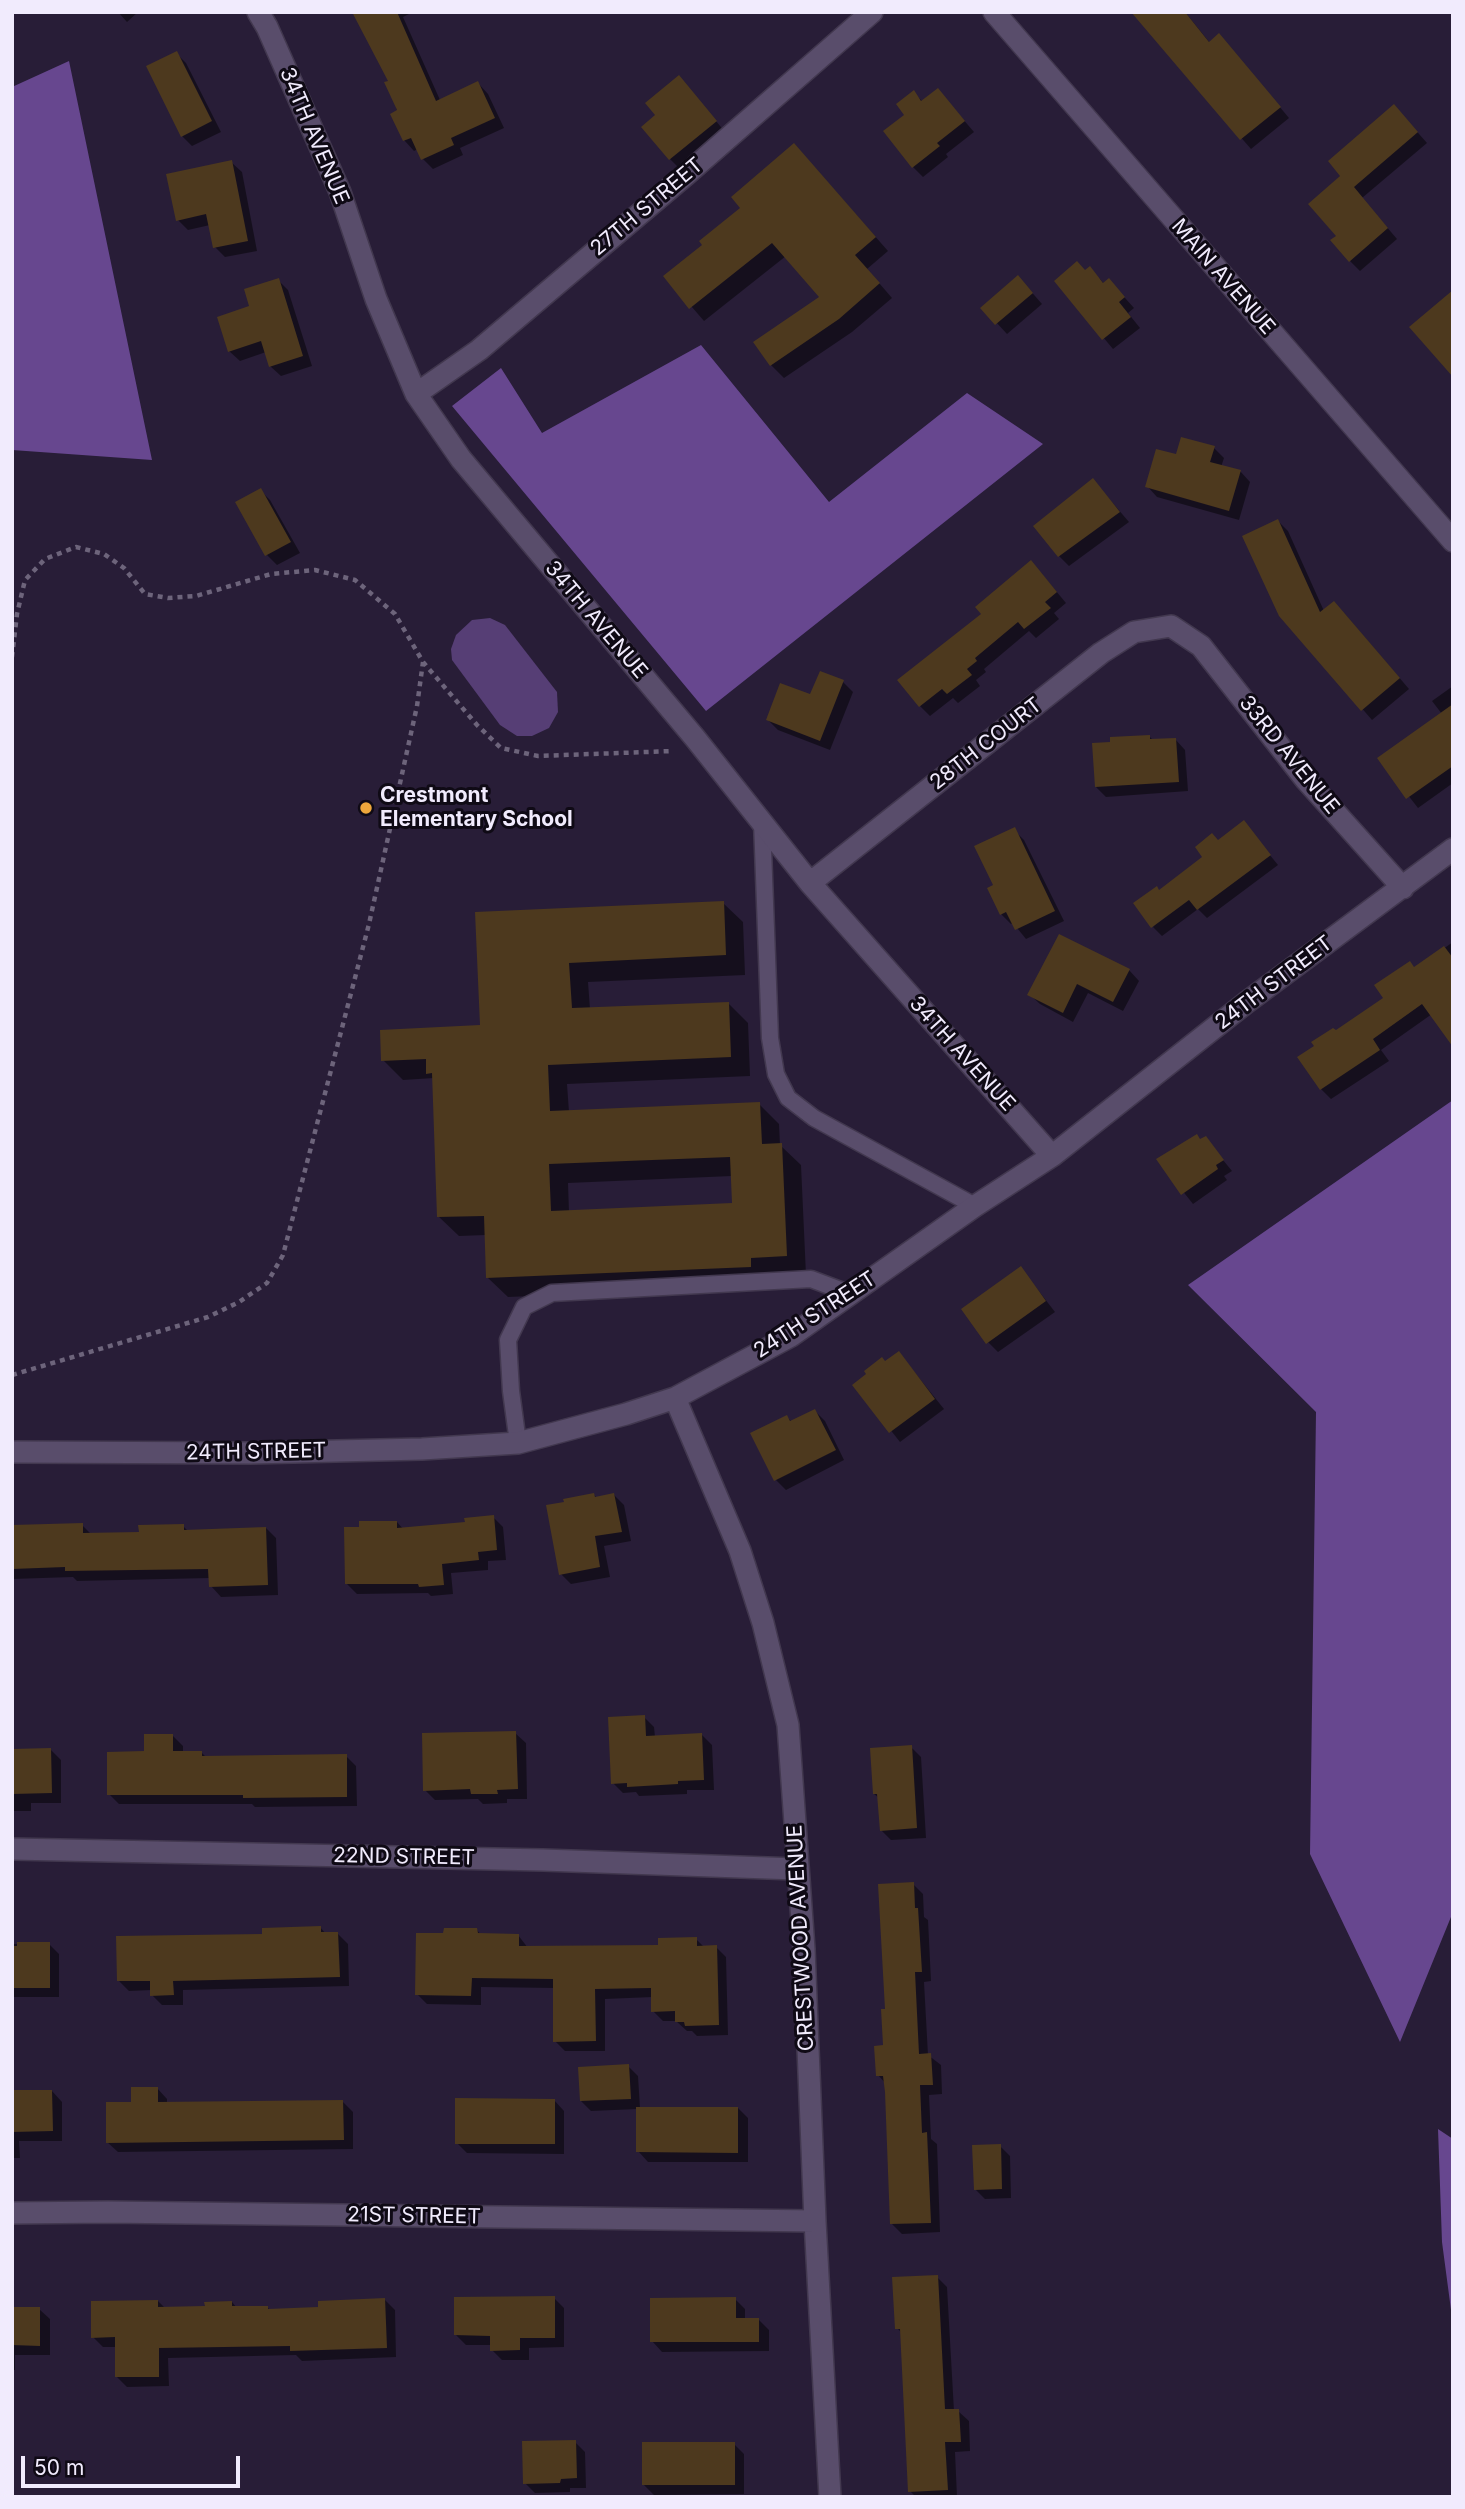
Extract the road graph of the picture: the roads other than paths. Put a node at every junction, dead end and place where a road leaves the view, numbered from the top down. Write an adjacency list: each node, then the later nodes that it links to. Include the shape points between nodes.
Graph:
1 (258, 12): 4 (street, 34TH AVENUE, via 340,192 376,299)
2 (872, 12): 4 (street, 27TH STREET, via 479,351)
3 (994, 12): 5 (street, MAIN AVENUE)
4 (416, 394): 7 (street, 34TH AVENUE, via 461,459)
5 (1453, 541)
6 (1171, 626): 9 (street, 28TH COURT, via 1135,632 1101,653); 10 (street, 33RD AVENUE, via 1201,646 1306,780)
7 (762, 822): 9 (street, 34TH AVENUE); 12 (lane, via 770,1038 776,1074 788,1098 814,1118)
8 (1453, 849): 10 (street, 24TH STREET)
9 (810, 883): 11 (street, 34TH AVENUE)
10 (1403, 888): 11 (street, 24TH STREET, via 1247,1002)
11 (1052, 1156): 12 (street, 24TH STREET)
12 (975, 1206): 13 (street, 24TH STREET)
13 (850, 1294): 14 (street, 24TH STREET, via 791,1336); 15 (lane, via 811,1279 552,1293 524,1307 508,1340)
14 (675, 1398): 15 (street, 24TH STREET); 18 (street, CRESTWOOD AVENUE, via 740,1551 763,1623 788,1725)
15 (518, 1443): 16 (street, 24TH STREET, via 251,1453)
16 (12, 1452)
17 (12, 1849): 18 (street, 22ND STREET)
18 (796, 1869): 20 (street, CRESTWOOD AVENUE, via 804,1949)
19 (12, 2213): 20 (street, 21ST STREET)
20 (815, 2221): 21 (street, CRESTWOOD AVENUE)
21 (830, 2497)

